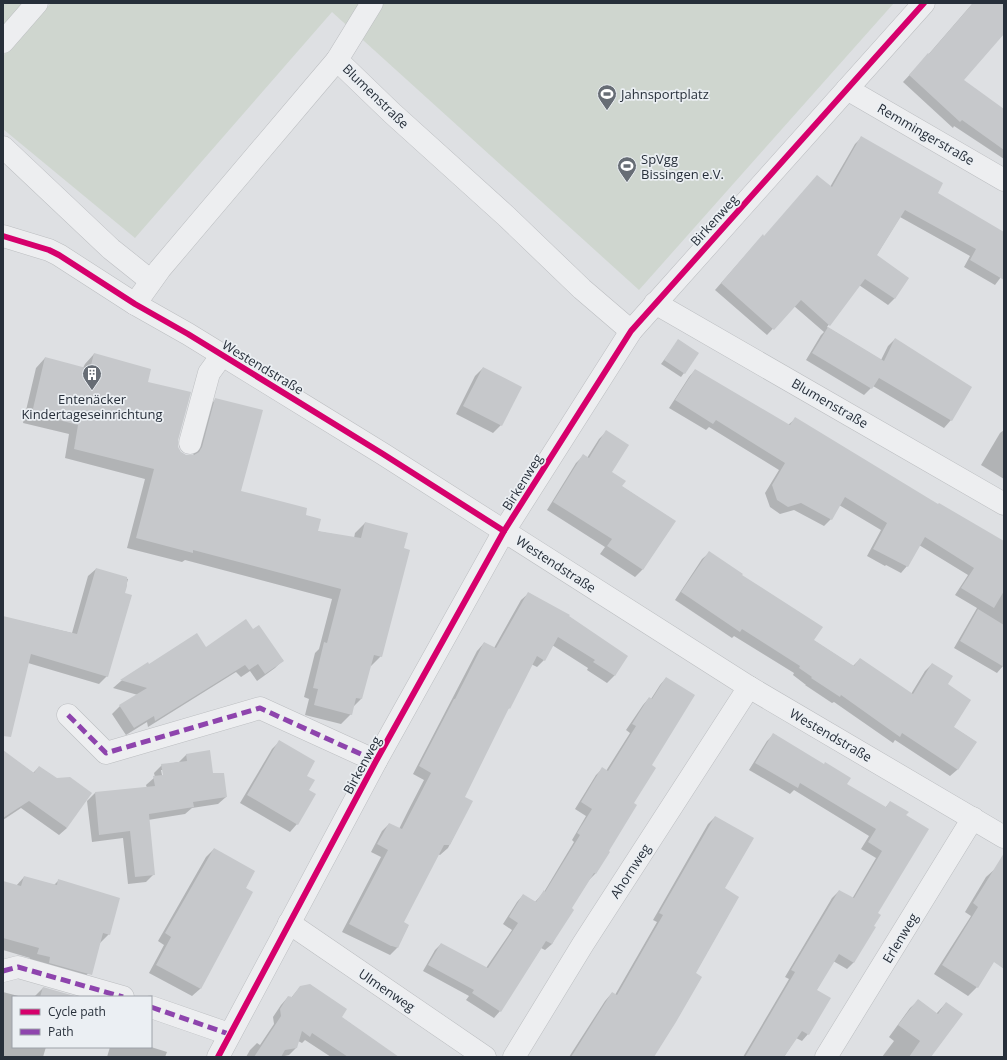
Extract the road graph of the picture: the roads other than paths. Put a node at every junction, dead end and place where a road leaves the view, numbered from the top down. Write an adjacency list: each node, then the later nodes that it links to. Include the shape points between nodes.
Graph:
1 (37, 3): 4 (street)
2 (372, 3): 5 (street)
3 (924, 3): 6 (street, Birkenweg)
4 (3, 42)
5 (337, 60): 10 (street, Blumenstraße); 13 (street, Blumenstraße, via 582,289)
6 (847, 89): 8 (street, Remmingerstraße); 11 (street, Birkenweg)
7 (3, 147): 10 (street, via 111,249)
8 (1004, 180)
9 (3, 236): 12 (street, Westendstraße, via 59,255)
10 (151, 281): 12 (street, Blumenstraße)
11 (655, 303): 13 (street, Birkenweg); 16 (street, Blumenstraße)
12 (135, 304): 14 (street, Westendstraße)
13 (631, 331): 17 (street, Birkenweg)
14 (222, 355): 15 (street, via 209,373); 17 (street, Westendstraße)
15 (190, 443)
16 (1004, 504)
17 (504, 531): 18 (street, Westendstraße); 20 (street, Birkenweg)
18 (750, 687): 21 (street, Westendstraße); 30 (street, Ahornweg, via 588,937)
19 (68, 714): 20 (street, Birkenweg, via 106,753 260,708)
20 (376, 761): 23 (street, Birkenweg)
21 (973, 818): 22 (street, Westendstraße); 31 (street, Erlenweg)
22 (1004, 837)
23 (289, 923): 27 (street, Birkenweg); 29 (street, Ulmenweg)
24 (3, 971): 25 (street, via 18,967)
25 (120, 996)
26 (152, 1007): 27 (street)
27 (229, 1034): 28 (street, Birkenweg)
28 (218, 1057)
29 (485, 1057)
30 (514, 1057)
31 (826, 1057)

